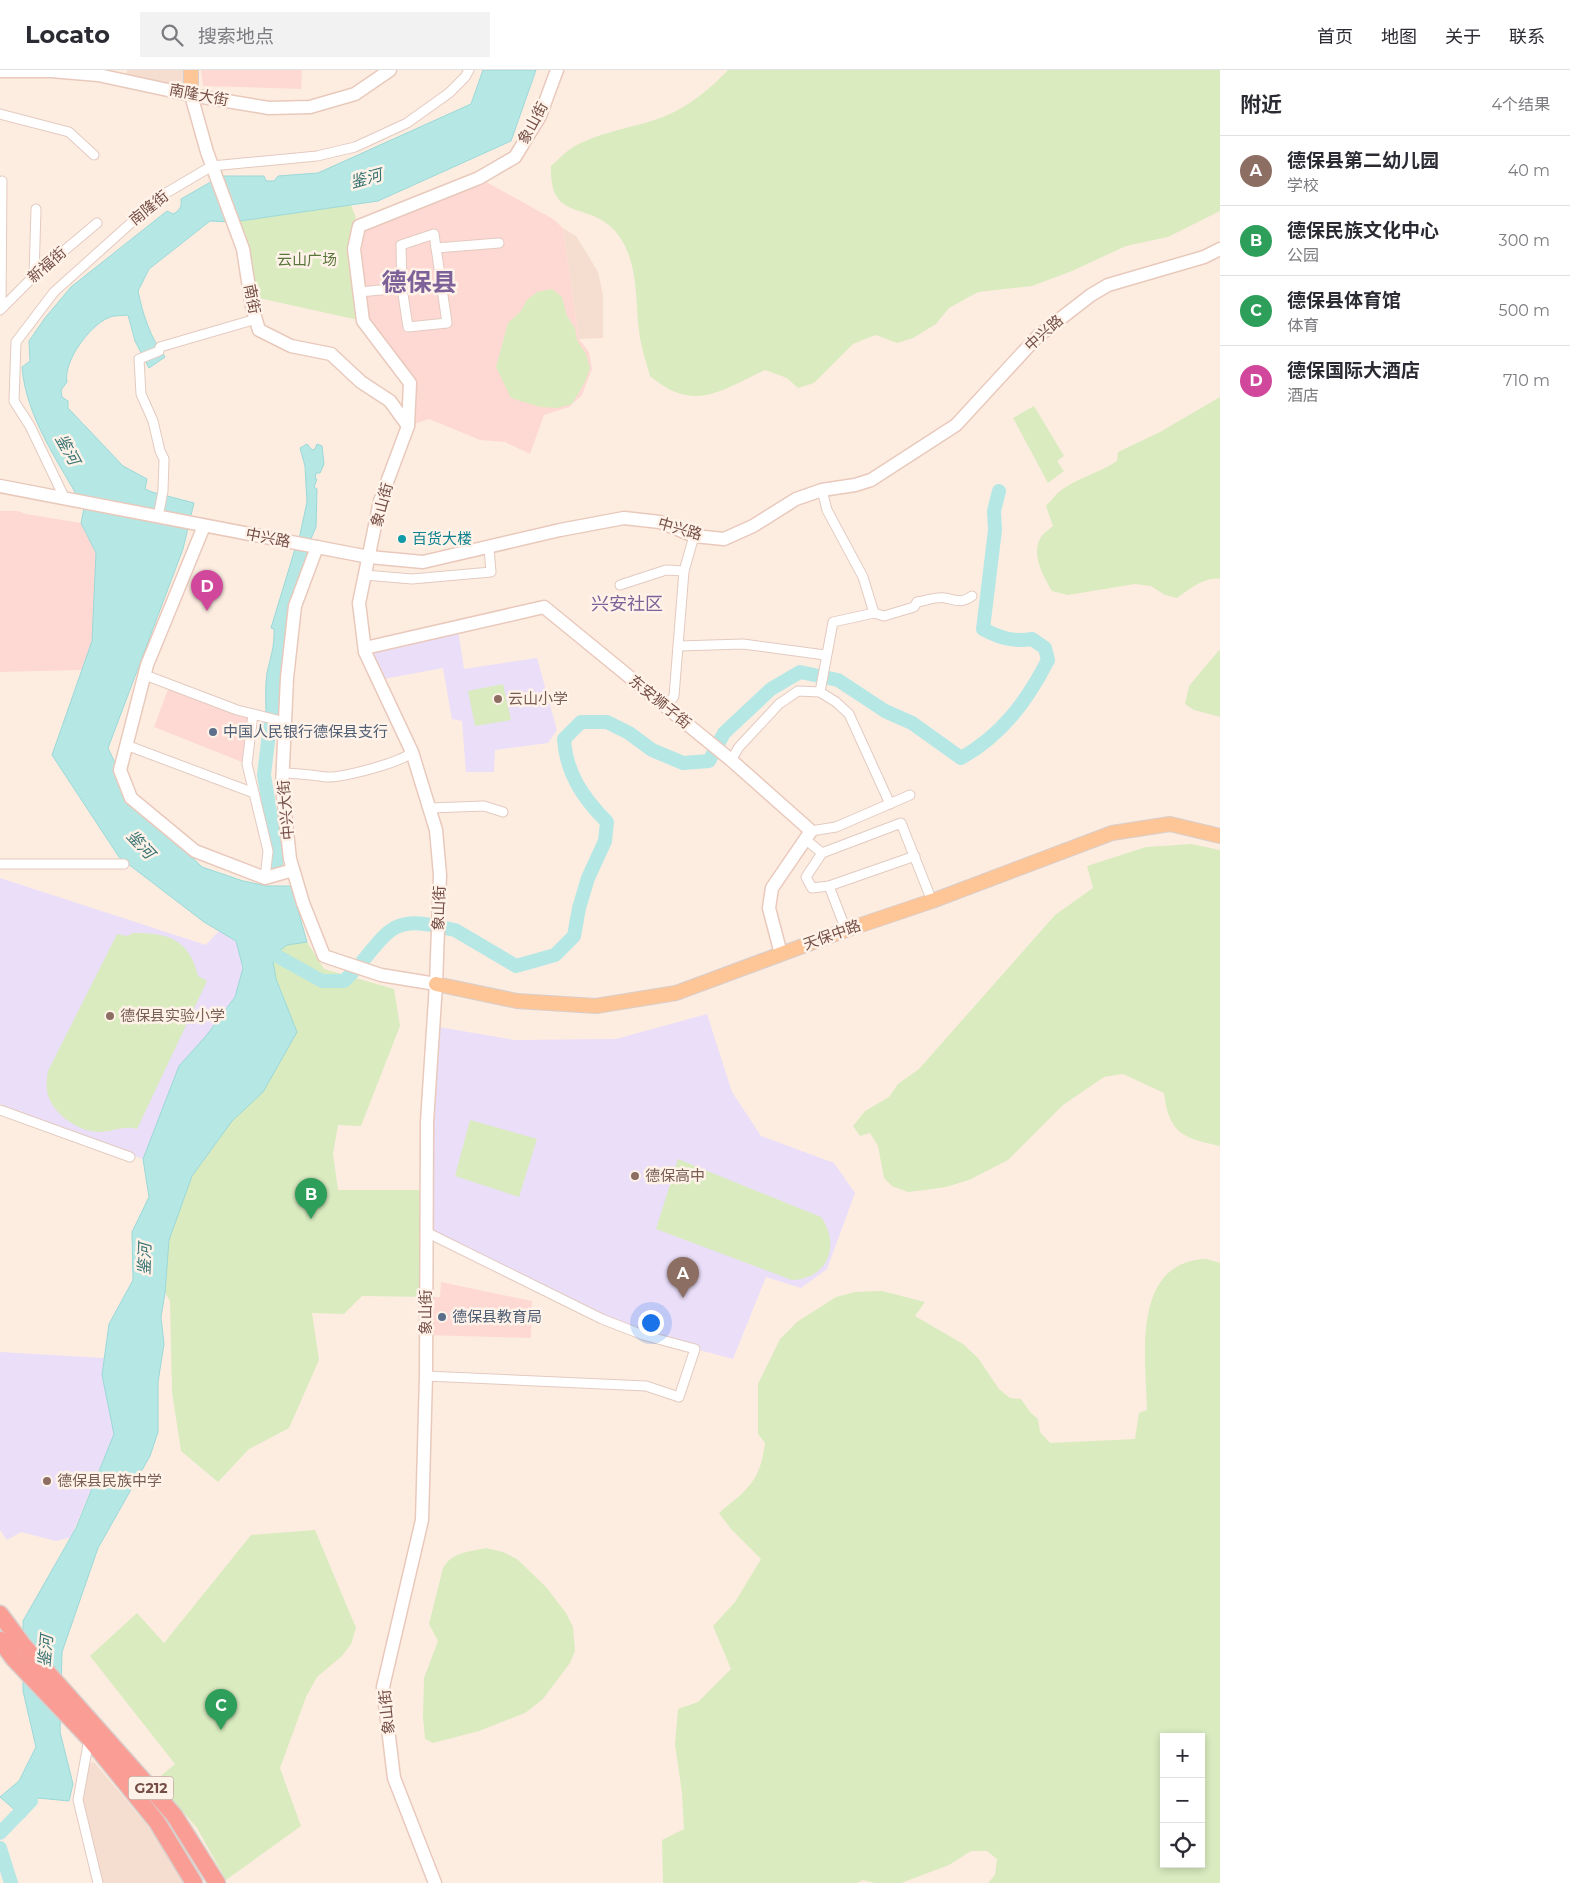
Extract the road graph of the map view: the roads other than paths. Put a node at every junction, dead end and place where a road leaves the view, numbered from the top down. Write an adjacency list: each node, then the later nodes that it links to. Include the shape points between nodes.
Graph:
1 (191, 70): 6 (main road)
2 (390, 70): 6 (main road, 南隆大街, via 355,94 310,107 269,108)
3 (469, 70): 9 (street, 南隆街, via 449,93 407,123 355,147 317,156)
4 (557, 70): 18 (main road, 象山街, via 540,116 515,157 480,178 359,226 354,249)
5 (0, 71): 6 (main road, 南隆大街, via 98,75)
6 (192, 95): 9 (main road, 南街)
7 (0, 114): 8 (street, via 68,132)
8 (94, 155)
9 (212, 166): 20 (main road, 南街, via 243,249); 24 (street, 南隆街, via 161,196 104,246 54,292 16,342 14,402 30,426)
10 (2, 181): 19 (street)
11 (36, 209): 16 (street)
12 (97, 223): 16 (street, 新福街)
13 (499, 243): 14 (street)
14 (436, 248): 17 (street, via 434,234 401,245); 17 (street, via 446,322 408,327)
15 (1220, 249): 23 (main road, 中兴路, via 1204,257 1108,285 1091,295 1038,336 956,425 871,480)
16 (34, 276): 19 (street, 新福街)
17 (402, 288): 18 (street)
18 (360, 292): 21 (main road, 象山街, via 363,321 410,382)
19 (1, 309)
20 (256, 319): 21 (main road, 南街, via 259,330 291,346 331,354 361,382 390,401); 25 (street, via 160,347 159,351 138,359 141,394 153,420 164,459)
21 (408, 426): 30 (main road, 象山街, via 380,501)
22 (0, 486): 24 (main road, 中兴路)
23 (822, 490): 27 (main road, 中兴路, via 796,499 753,526 724,539); 35 (street, via 827,510 863,577)
24 (64, 499): 25 (main road, 中兴路)
25 (158, 517): 26 (main road, 中兴路)
26 (199, 525): 28 (main road, 中兴路); 39 (main road)
27 (694, 536): 29 (main road, 中兴路, via 660,522 624,518); 31 (street)
28 (317, 548): 30 (main road, 中兴路); 43 (main road, 中兴大街, via 295,606)
29 (489, 548): 30 (main road, 中兴路, via 423,562); 32 (street, via 491,572 412,579)
30 (370, 557): 32 (main road, 象山街)
31 (684, 571): 33 (street, via 666,570); 36 (street)
32 (366, 575): 37 (main road, 象山街, via 359,603)
33 (620, 585)
34 (972, 596): 35 (street, via 965,601 944,598 917,602 914,607 884,616)
35 (874, 613): 38 (street, via 833,622)
36 (679, 646): 38 (street, via 743,644); 41 (street, via 674,696)
37 (365, 648): 41 (main road, 东安狮子街, via 544,607); 45 (main road, 象山街)
38 (825, 655): 40 (street)
39 (145, 674): 42 (street); 44 (main road)
40 (820, 692): 46 (street, via 798,692 779,704); 50 (street, via 849,714)
41 (667, 707): 46 (main road, 东安狮子街)
42 (253, 714): 43 (street); 48 (street, via 247,764)
43 (284, 722): 47 (main road, 中兴大街)
44 (126, 745): 48 (street); 60 (main road, via 120,770 131,798 195,851)
45 (412, 752): 47 (street, via 406,759 327,777); 51 (main road, 象山街)
46 (731, 760): 53 (main road, 东安狮子街)
47 (282, 773): 59 (main road, 中兴大街)
48 (254, 793): 60 (street, via 268,851)
49 (910, 795): 50 (street)
50 (890, 804): 53 (street)
51 (430, 808): 52 (street, via 484,806); 65 (main road, 象山街, via 436,830 440,875)
52 (504, 812)
53 (808, 835): 55 (street); 64 (main road, via 772,888 770,908)
54 (1220, 836): 62 (main road, 天保中路, via 1170,824 1112,833)
55 (822, 853): 56 (street, via 901,824); 61 (street, via 806,877 812,888)
56 (914, 856): 61 (street); 62 (street)
57 (0, 864): 58 (street)
58 (124, 864)
59 (293, 870): 60 (main road); 65 (main road, 中兴大街, via 324,956 381,975)
60 (265, 878)
61 (829, 886): 63 (street)
62 (932, 901): 63 (main road, 天保中路)
63 (846, 930): 64 (main road, 天保中路)
64 (781, 954): 65 (main road, 天保中路, via 676,993 596,1006 516,1001)
65 (436, 984): 68 (main road, 象山街, via 426,1122)
66 (0, 1110): 67 (street)
67 (130, 1157)
68 (426, 1232): 69 (main road, 象山街); 69 (street, via 602,1319 695,1349 679,1397 646,1386)
69 (426, 1376): 78 (main road, 象山街, via 422,1520 383,1687 394,1778)
70 (0, 1614): 72 (highway, G212)
71 (0, 1640): 72 (highway, G212, via 21,1666)
72 (68, 1704): 73 (highway, G212); 74 (highway, G212)
73 (93, 1721): 74 (street); 77 (highway, G212, via 174,1815)
74 (90, 1738): 75 (street, via 78,1800); 76 (highway, G212, via 157,1822)
75 (98, 1883)
76 (194, 1883)
77 (216, 1883)
78 (435, 1883)

